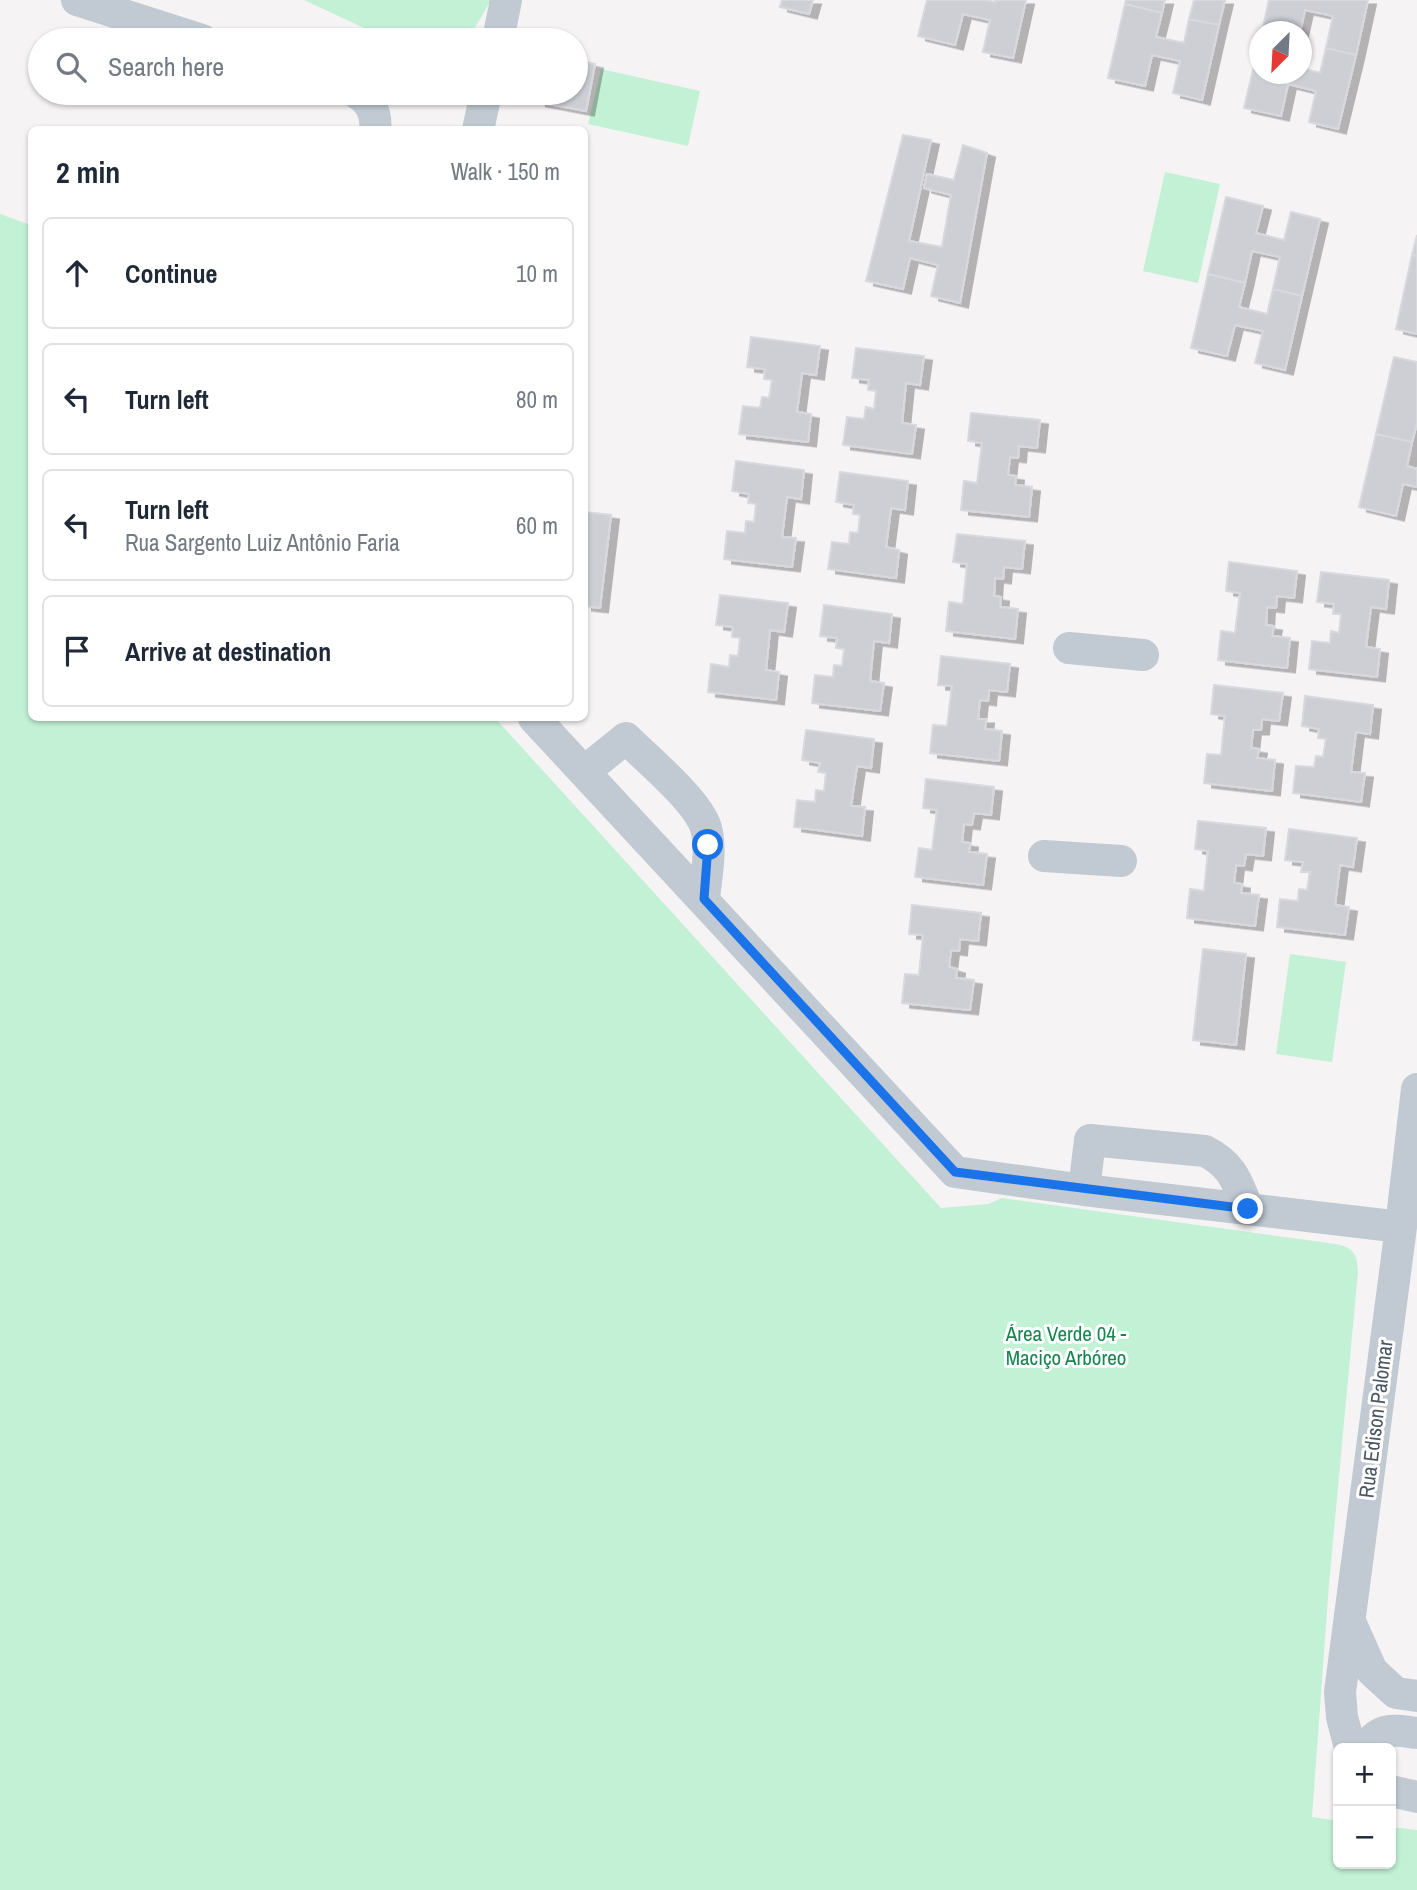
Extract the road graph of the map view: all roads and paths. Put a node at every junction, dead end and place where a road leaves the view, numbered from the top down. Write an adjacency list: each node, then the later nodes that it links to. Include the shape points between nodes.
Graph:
1 (77, 0): 3 (street)
2 (506, 0): 4 (street)
3 (164, 28)
4 (500, 28)
5 (370, 105): 6 (street)
6 (375, 126)
7 (1069, 648): 8 (street)
8 (1143, 654)
9 (537, 721): 10 (street)
10 (585, 771): 13 (street); 13 (street, via 626,738 697,809 708,845)
11 (1044, 856): 12 (street)
12 (1121, 862)
13 (704, 899): 16 (street, via 955,1172)
14 (1417, 1089): 15 (street, Rua Edison Palomar)
15 (1413, 1163): 18 (street, Rua Edison Palomar)
16 (1084, 1190): 17 (street); 17 (street, via 1090,1140 1205,1151 1229,1167)
17 (1248, 1209): 18 (street)
18 (1401, 1227): 19 (street, Rua Edison Palomar)
19 (1350, 1622): 20 (street, via 1372,1671 1396,1693); 22 (street, Rua Edison Palomar, via 1340,1692)
20 (1417, 1696)
21 (1417, 1733): 23 (street, via 1385,1730)
22 (1349, 1743)
23 (1369, 1743)
24 (1396, 1792): 25 (street)
25 (1417, 1797)

